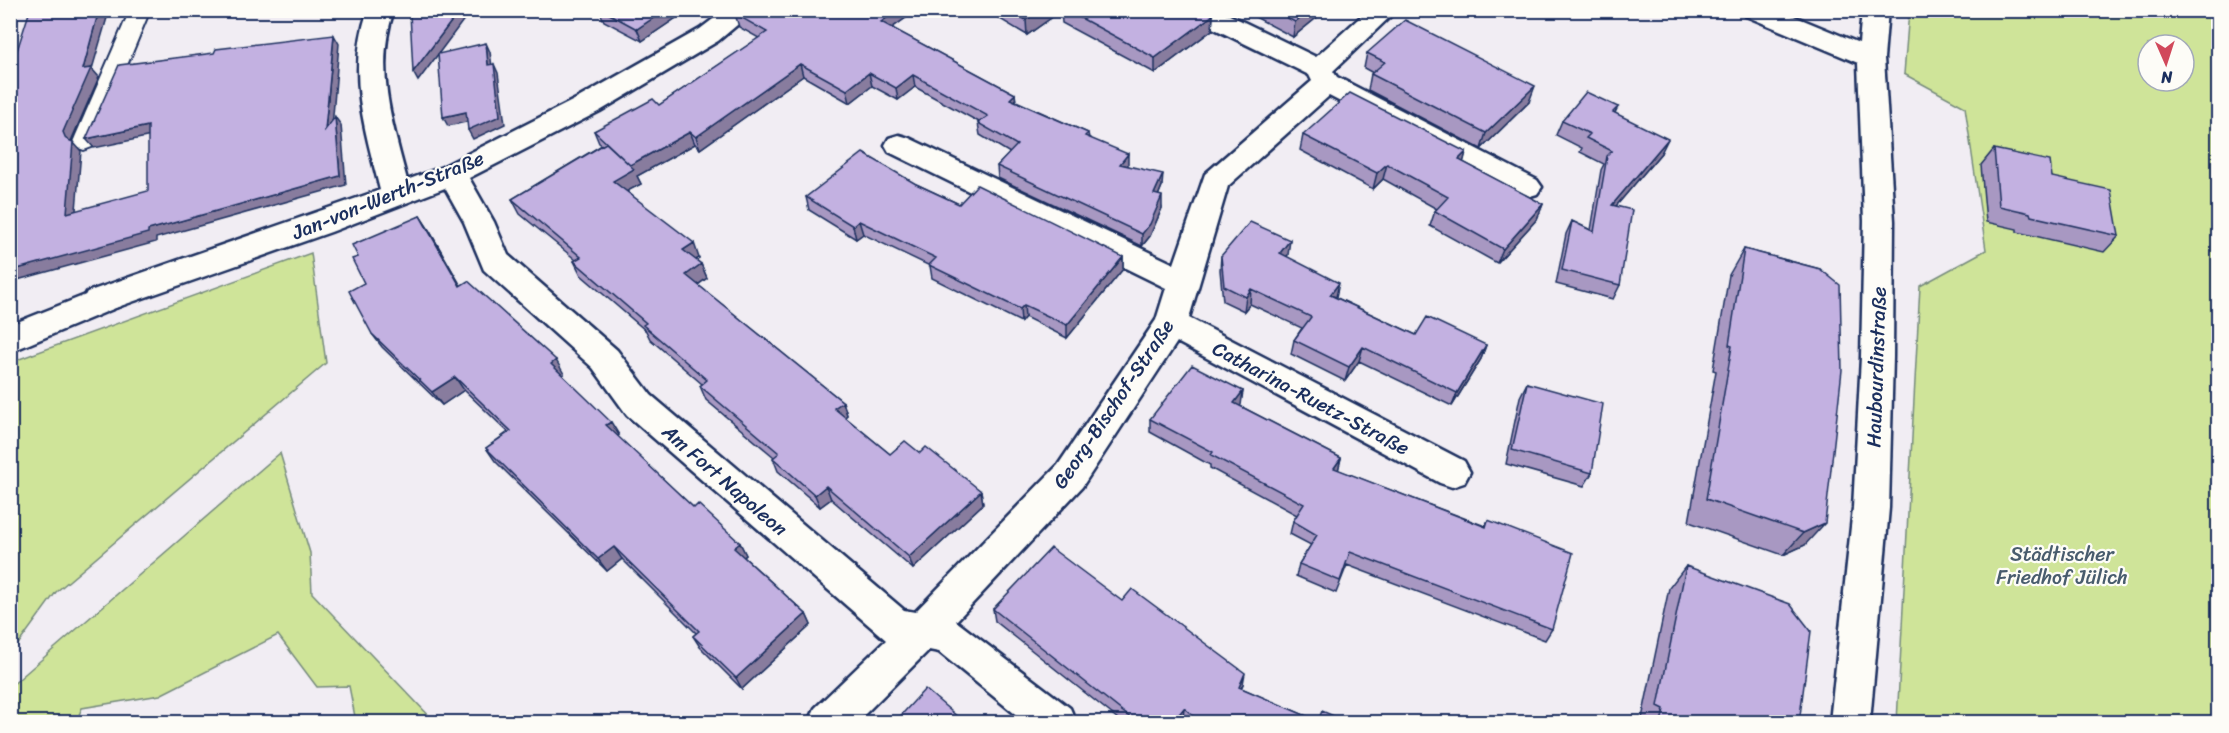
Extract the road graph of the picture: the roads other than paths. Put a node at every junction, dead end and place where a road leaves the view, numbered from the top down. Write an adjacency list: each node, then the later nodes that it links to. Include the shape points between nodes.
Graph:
1 (140, 10): 10 (lane)
2 (381, 10): 14 (street, via 373,26 370,88)
3 (742, 10): 12 (street, Jan-von-Werth-Straße, via 709,35 590,104)
4 (1197, 10): 9 (street)
5 (1384, 10): 9 (street, Georg-Bischof-Straße)
6 (1755, 10): 8 (street)
7 (1875, 10): 8 (street, Haubourdinstraße)
8 (1871, 58): 24 (street, Haubourdinstraße, via 1879,221 1877,357 1871,508)
9 (1323, 76): 13 (street); 15 (street, Georg-Bischof-Straße, via 1215,181)
10 (84, 142)
11 (899, 145): 15 (street)
12 (452, 174): 14 (street, Jan-von-Werth-Straße); 21 (street, Am Fort Napoleon, via 495,262 604,359 639,405 895,626)
13 (1527, 187)
14 (396, 196): 16 (street, Jan-von-Werth-Straße)
15 (1182, 282): 17 (street, Georg-Bischof-Straße)
16 (126, 291): 18 (street, Jan-von-Werth-Straße); 19 (street)
17 (1171, 324): 20 (street, Catharina-Ruetz-Straße); 21 (street, Georg-Bischof-Straße, via 1070,476)
18 (10, 330)
19 (10, 339)
20 (1452, 472)
21 (922, 631): 22 (street, Georg-Bischof-Straße); 23 (street, Am Fort Napoleon, via 948,636)
22 (829, 723)
23 (1056, 723)
24 (1850, 723)

